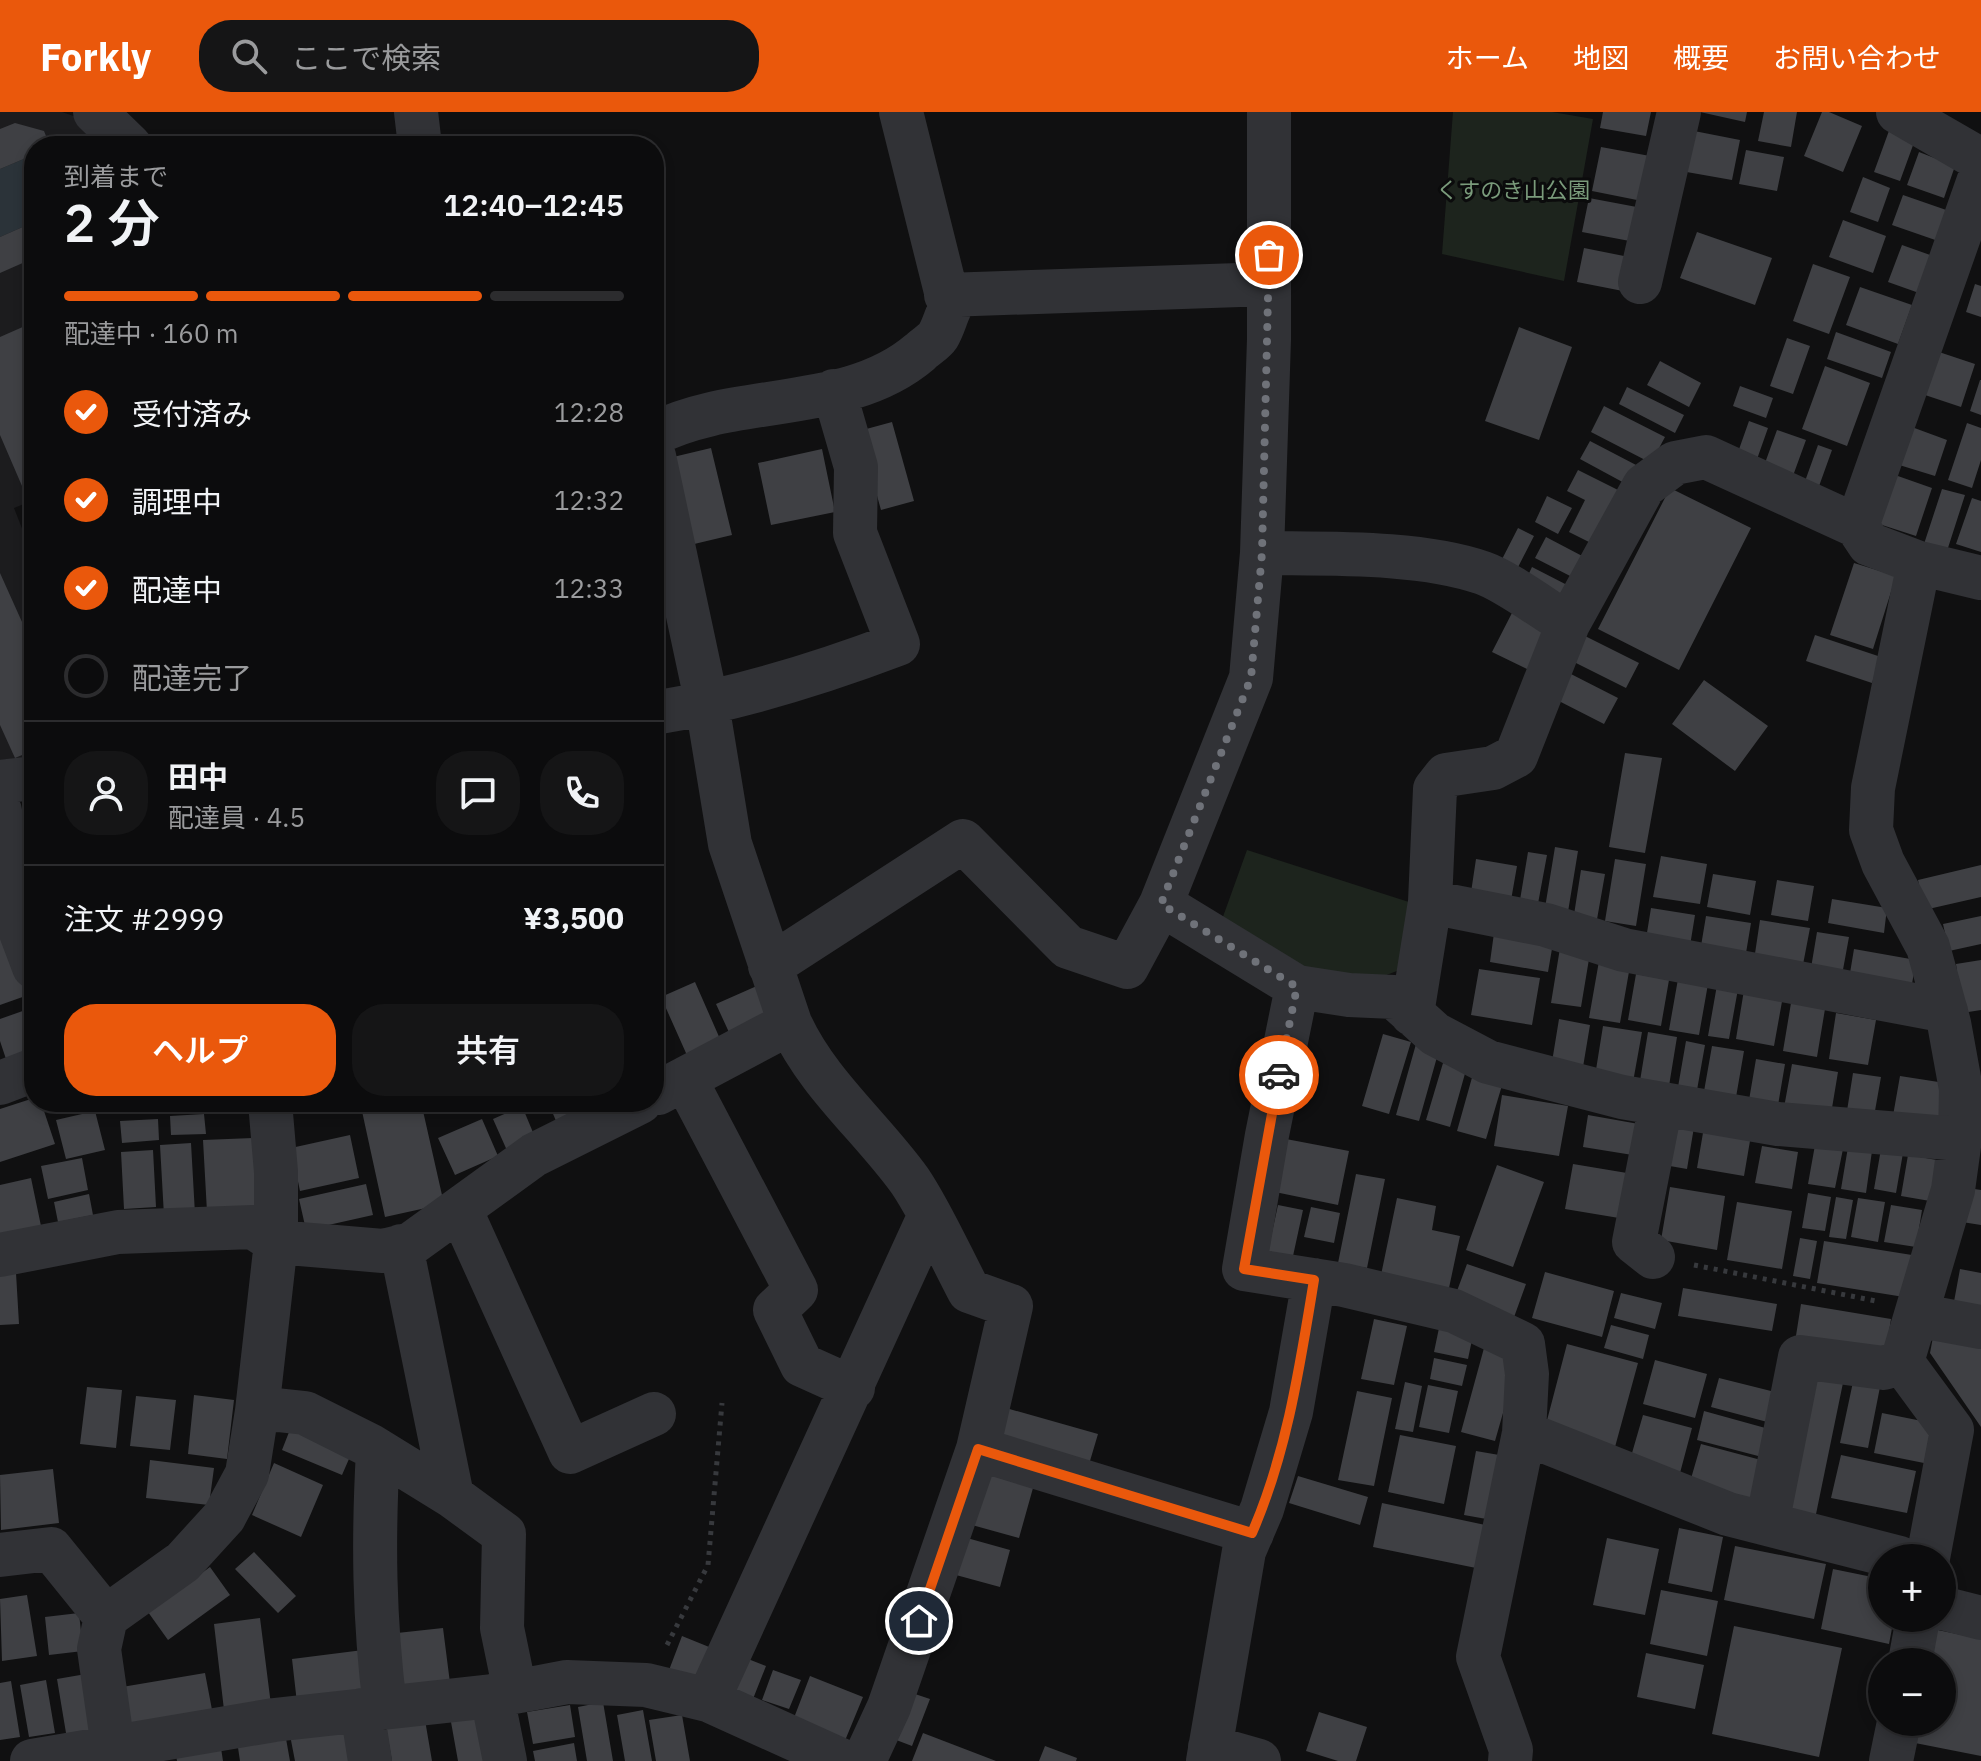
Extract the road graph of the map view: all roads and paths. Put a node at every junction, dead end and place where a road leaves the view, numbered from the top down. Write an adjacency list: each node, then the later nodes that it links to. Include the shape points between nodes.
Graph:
1 (95, 112): 7 (street)
2 (416, 112): 8 (street)
3 (901, 112): 13 (street)
4 (1269, 112): 12 (street)
5 (1679, 112): 11 (street)
6 (1898, 112): 9 (street)
7 (120, 136)
8 (419, 136)
9 (1981, 160)
10 (1981, 174): 17 (street)
11 (1640, 282)
12 (1269, 284): 13 (street); 18 (street)
13 (946, 295): 14 (street, via 950,308 938,336 908,362 864,385)
14 (834, 391): 15 (street, via 710,414); 22 (street, via 856,467 855,533 898,644)
15 (664, 429)
16 (664, 503): 22 (street)
17 (1857, 526): 19 (street, via 1869,544); 21 (street, via 1706,457 1675,463 1644,486)
18 (1262, 553): 21 (street, via 1439,562 1485,573); 28 (street, via 1251,678)
19 (1919, 563): 20 (street); 34 (street, via 1873,788 1871,830 1928,947)
20 (1981, 578)
21 (1568, 624): 27 (street, via 1516,756 1493,768 1446,775 1435,789)
22 (707, 704): 23 (street); 30 (street, via 730,844)
23 (664, 711)
24 (24, 779): 25 (street)
25 (0, 782)
26 (0, 811): 29 (street, via 11,906)
27 (1430, 902): 32 (street); 34 (street, via 1546,925 1624,950)
28 (1161, 904): 30 (street, via 1127,967 1068,947 963,841); 31 (street)
29 (24, 940)
30 (770, 966): 33 (street)
31 (1297, 987): 32 (street, via 1394,997); 48 (street, via 1244,1269)
32 (1412, 1014): 38 (street, via 1435,1034 1488,1062)
33 (790, 1023): 37 (street); 43 (street, via 824,1077 911,1183)
34 (1959, 1027): 41 (street)
35 (24, 1074): 36 (street)
36 (0, 1083)
37 (669, 1087): 52 (street, via 796,1290 775,1310 802,1365)
38 (1661, 1104): 41 (street, via 1778,1124); 47 (street, via 1634,1242)
39 (271, 1112): 44 (street)
40 (620, 1112): 42 (street, via 534,1155)
41 (1960, 1139): 49 (street, via 1953,1190)
42 (460, 1209): 45 (street); 55 (street, via 570,1452)
43 (929, 1217): 52 (street); 57 (street, via 969,1291 1011,1306)
44 (276, 1242): 45 (street, via 383,1251); 46 (street, via 253,1227 118,1232); 54 (street)
45 (401, 1246): 59 (street)
46 (0, 1255)
47 (1653, 1257): 49 (path)
48 (1314, 1280): 56 (street, via 1454,1311 1523,1344); 61 (street, via 1291,1412)
49 (1917, 1312): 50 (street); 51 (street)
50 (1981, 1327)
51 (1902, 1362): 60 (street, via 1884,1368 1800,1357); 62 (street, via 1952,1430)
52 (853, 1388): 70 (street)
53 (722, 1403): 68 (path, via 708,1565)
54 (257, 1411): 58 (street, via 305,1413); 66 (street, via 247,1474 224,1517 183,1562)
55 (654, 1414)
56 (1524, 1433): 60 (street, via 1728,1514); 80 (street, via 1478,1657 1511,1750)
57 (978, 1449): 61 (street); 75 (street, via 889,1707)
58 (378, 1451): 59 (street); 71 (street)
59 (452, 1496): 69 (street, via 504,1534)
60 (1767, 1524): 63 (street)
61 (1252, 1533): 74 (street, via 1244,1551)
62 (1931, 1544)
63 (1868, 1550)
64 (0, 1555): 66 (street, via 51,1549)
65 (1956, 1612): 67 (street)
66 (106, 1617): 73 (street, via 99,1649)
67 (1981, 1618)
68 (646, 1685): 69 (street, via 567,1682); 70 (street)
69 (503, 1694): 71 (street); 78 (street)
70 (708, 1700): 75 (street)
71 (374, 1709): 73 (street, via 274,1720); 77 (street)
72 (1896, 1736): 81 (street)
73 (114, 1754): 76 (street)
74 (1209, 1754): 79 (street)
75 (843, 1760)
76 (32, 1761)
77 (370, 1761)
78 (505, 1761)
79 (1259, 1761)
80 (1510, 1761)
81 (1891, 1761)

